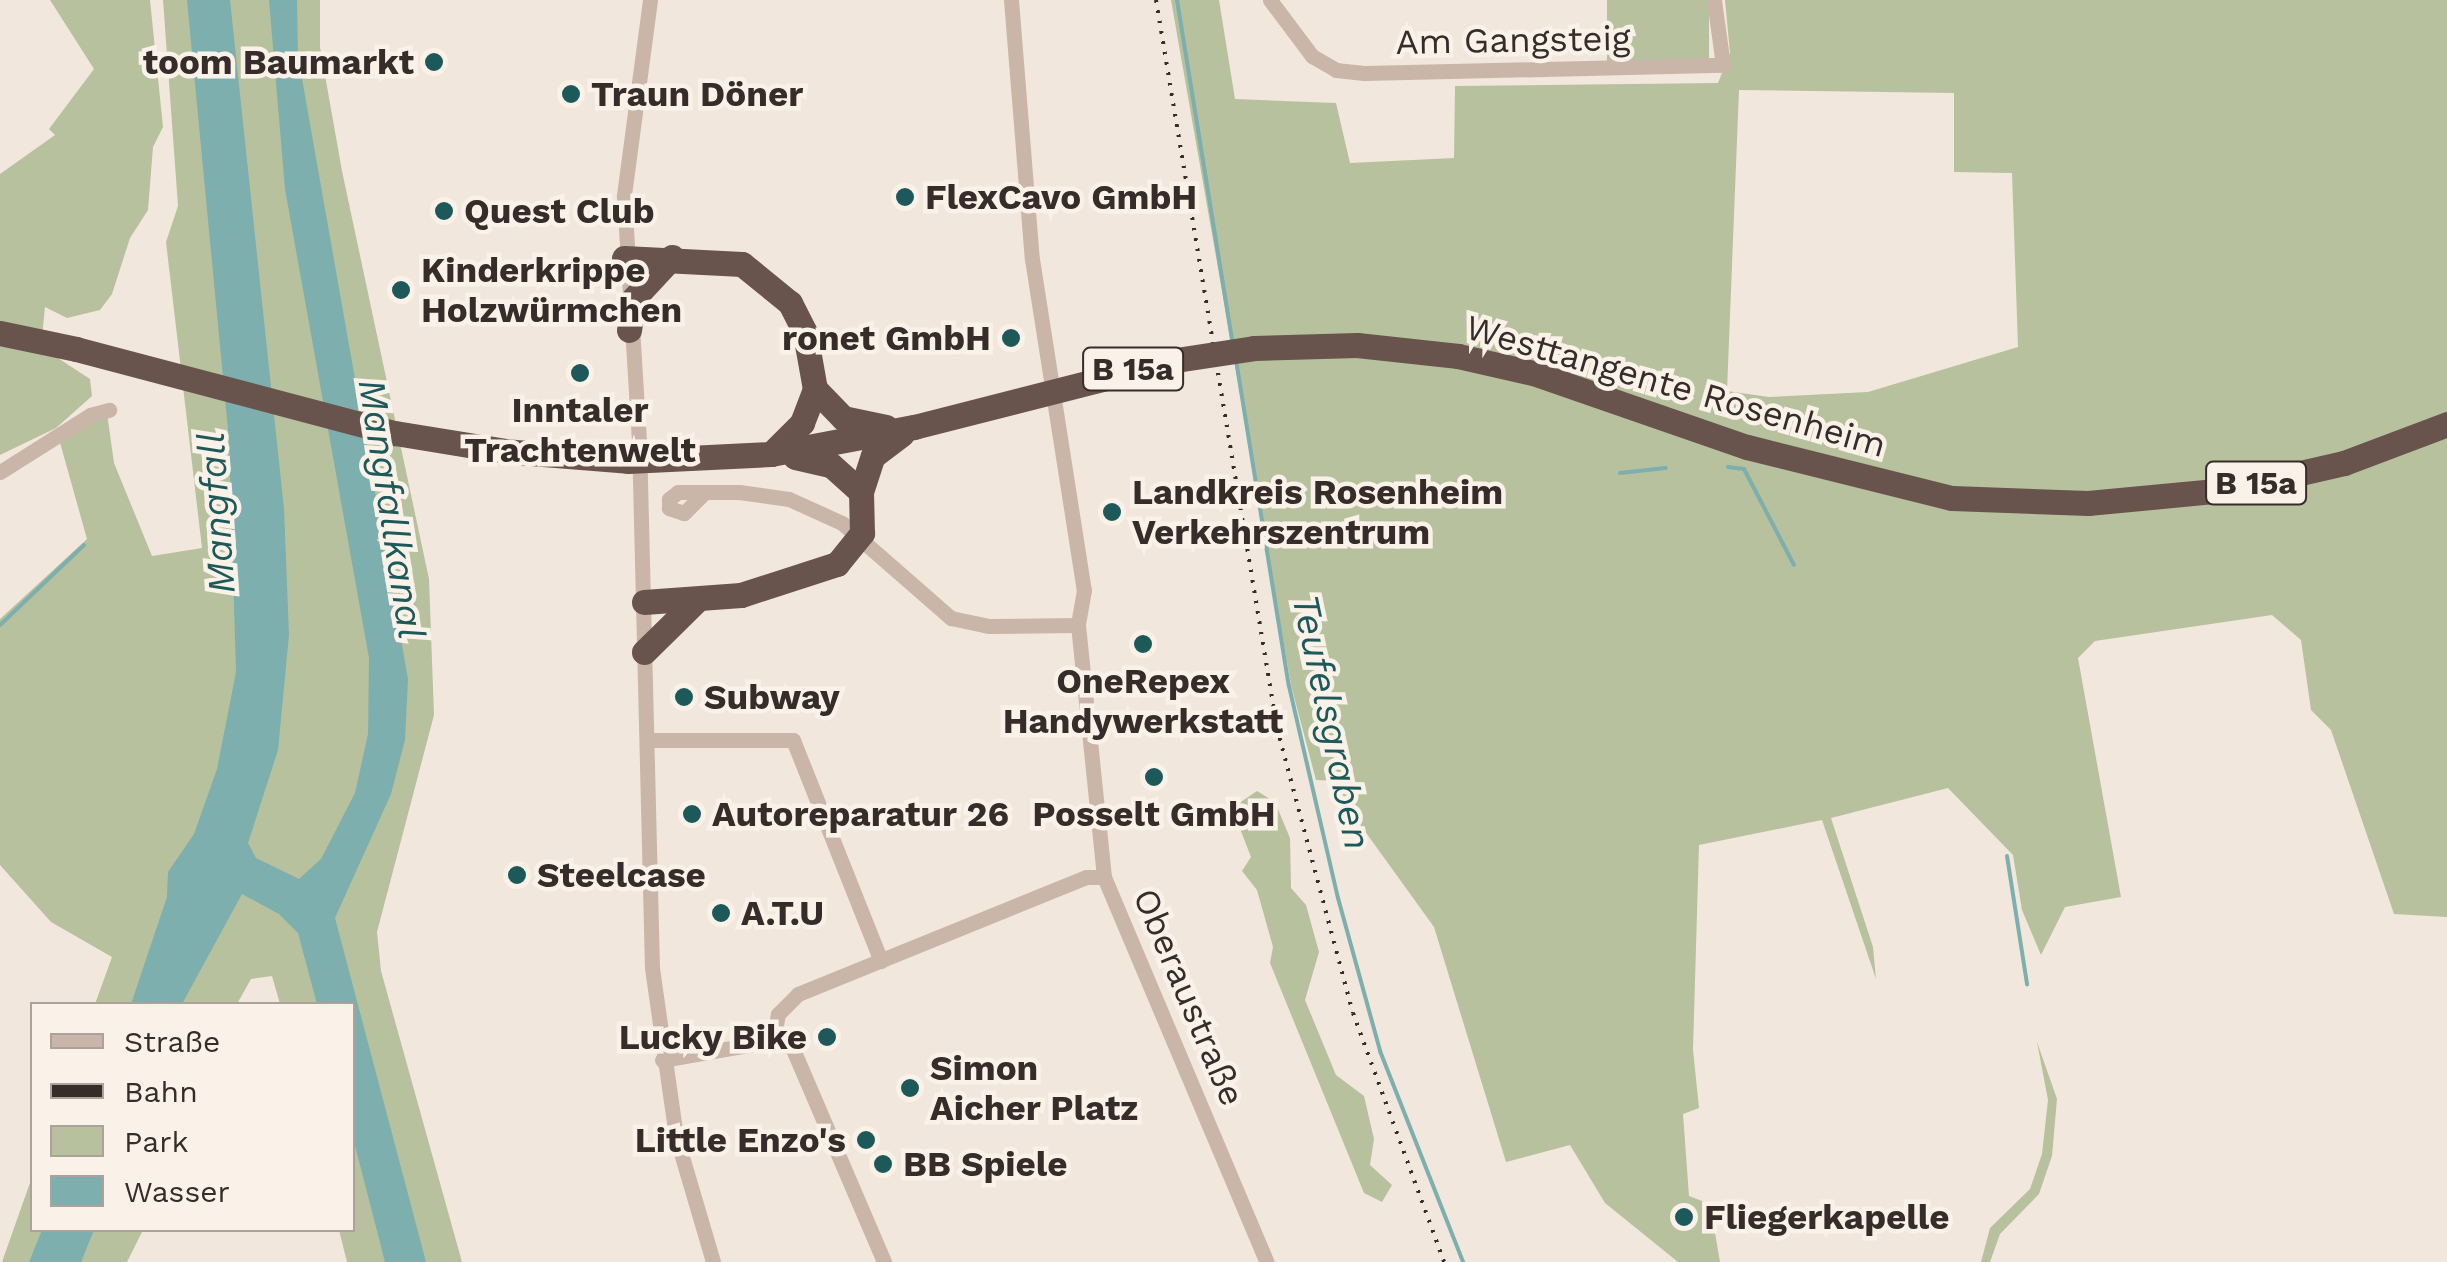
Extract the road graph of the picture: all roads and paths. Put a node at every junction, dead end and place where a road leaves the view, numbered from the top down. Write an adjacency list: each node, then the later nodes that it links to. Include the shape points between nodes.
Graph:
1 (650, 0): 6 (street, via 626,162)
2 (1270, 0): 3 (street, Am Gangsteig, via 1312,56 1336,70 1364,74 1723,66)
3 (1714, 0)
4 (1009, 3): 19 (street, Oberaustraße, via 1032,260 1084,590)
5 (672, 257): 6 (highway); 7 (highway, via 634,298); 9 (highway, via 742,264 790,303 805,333)
6 (624, 258): 7 (street)
7 (630, 330): 18 (street)
8 (0, 334): 13 (highway, Westtangente Rosenheim / B 15a, bridge, via 395,432 505,450 663,462)
9 (815, 390): 12 (highway, via 859,425); 13 (highway, via 802,423)
10 (109, 410): 14 (street)
11 (2447, 424): 12 (highway, Westtangente Rosenheim / B 15a, bridge, via 2344,463 2226,490 2088,504 1952,498 1747,447 1533,373 1458,356 1357,346 1254,348 1176,360)
12 (914, 428): 13 (highway, Westtangente Rosenheim / B 15a); 16 (highway, via 873,456)
13 (770, 454): 16 (highway, via 831,465)
14 (0, 472)
15 (706, 492): 19 (street, via 772,496 826,512 951,618 989,626)
16 (861, 492): 17 (highway, bridge, via 862,533 837,564 741,595)
17 (697, 600): 18 (highway); 20 (highway)
18 (644, 602): 20 (street)
19 (1078, 625): 22 (street, Oberaustraße)
20 (644, 652): 21 (street)
21 (648, 740): 23 (street, via 793,740); 25 (street, via 652,968)
22 (1104, 878): 23 (street, via 1086,877); 28 (street, Oberaustraße)
23 (881, 961): 24 (street, via 786,1002)
24 (774, 1042): 25 (street); 27 (street, via 800,1058)
25 (662, 1060): 26 (street, via 693,1206)
26 (713, 1262)
27 (884, 1262)
28 (1267, 1262)

